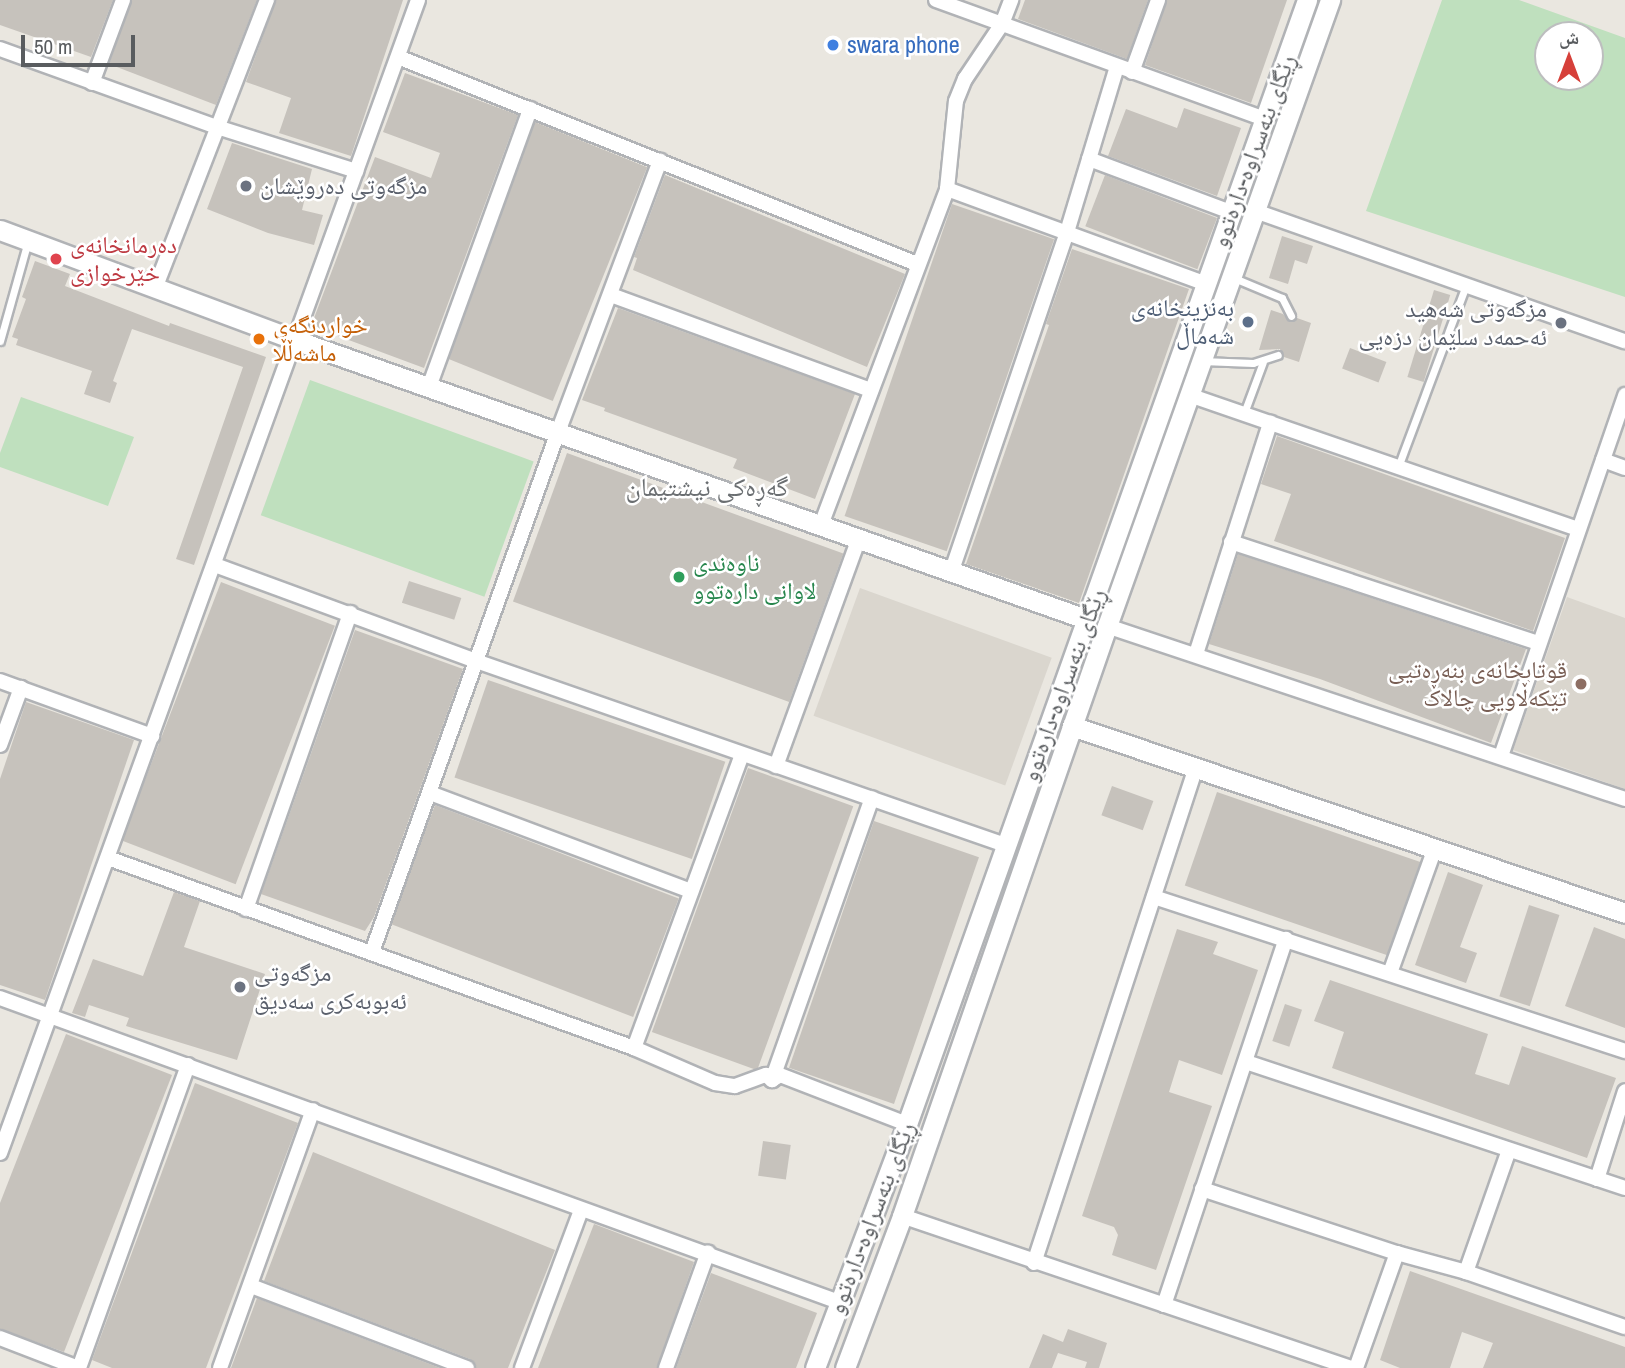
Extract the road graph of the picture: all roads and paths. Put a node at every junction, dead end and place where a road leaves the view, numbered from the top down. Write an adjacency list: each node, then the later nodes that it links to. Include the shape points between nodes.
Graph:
1 (123, 0): 14 (street)
2 (267, 0): 17 (street)
3 (418, 0): 11 (street)
4 (936, 0): 9 (street)
5 (1011, 0): 9 (street)
6 (1158, 0): 13 (street)
7 (1307, 0): 16 (street, ڕێگای بنەسراوە-دارەتوو)
8 (1330, 0): 22 (street, ڕێگای بنەسراوە-دارەتوو)
9 (1002, 24): 12 (street); 21 (street, via 965,79 956,101)
10 (0, 49): 14 (street)
11 (398, 57): 15 (street); 20 (street)
12 (1117, 66): 13 (street); 18 (street)
13 (1132, 72): 16 (street)
14 (92, 83): 17 (street)
15 (530, 109): 19 (street); 42 (street)
16 (1265, 119): 23 (street, ڕێگای بنەسراوە-دارەتوو)
17 (220, 128): 20 (street); 33 (street)
18 (1089, 159): 23 (street); 25 (street)
19 (660, 161): 29 (street); 34 (street)
20 (356, 171): 36 (street)
21 (947, 188): 25 (street); 29 (street)
22 (1255, 211): 28 (street, ڕێگای بنەسراوە-دارەتوو); 32 (street)
23 (1231, 212): 26 (street, ڕێگای بنەسراوە-دارەتوو)
24 (0, 230): 27 (street)
25 (1067, 232): 31 (street); 57 (street)
26 (1223, 236): 28 (street); 31 (street, ڕێگای بنەسراوە-دارەتوو)
27 (29, 240): 33 (street); 37 (lane)
28 (1244, 243): 30 (street, ڕێگای بنەسراوە-دارەتوو)
29 (917, 264): 43 (street)
30 (1231, 277): 35 (lane, via 1282,298); 40 (street, ڕێگای بنەسراوە-دارەتوو)
31 (1206, 284): 59 (street, ڕێگای بنەسراوە-دارەتوو)
32 (1466, 285): 38 (street); 50 (lane)
33 (156, 286): 36 (street)
34 (611, 295): 43 (street); 48 (street)
35 (1291, 316)
36 (295, 340): 42 (street); 56 (street)
37 (0, 341)
38 (1625, 341)
39 (1278, 355): 41 (lane)
40 (1202, 361): 41 (lane); 44 (street, ڕێگای بنەسراوە-دارەتوو)
41 (1263, 362): 46 (lane)
42 (429, 387): 48 (street)
43 (871, 390): 52 (street)
44 (1189, 395): 46 (street); 60 (street, ڕێگای بنەسراوە-دارەتوو)
45 (1625, 395): 49 (street)
46 (1244, 413): 47 (street)
47 (1270, 423): 50 (street); 55 (street)
48 (558, 432): 52 (street); 63 (street)
49 (1603, 460): 51 (street); 53 (street)
50 (1398, 467): 53 (street)
51 (1625, 468)
52 (821, 525): 54 (street)
53 (1577, 529): 61 (street)
54 (859, 538): 57 (street); 71 (street)
55 (1231, 542): 61 (street); 62 (street)
56 (215, 565): 58 (street); 67 (street)
57 (952, 570): 59 (street)
58 (350, 614): 63 (street); 82 (street)
59 (1086, 619): 77 (street, ڕێگای بنەسراوە-دارەتوو)
60 (1107, 626): 62 (street); 66 (street, ڕێگای بنەسراوە-دارەتوو)
61 (1538, 643): 70 (street)
62 (1196, 654): 70 (street)
63 (477, 661): 69 (street); 73 (street)
64 (0, 681): 65 (street)
65 (21, 688): 67 (street); 68 (street)
66 (1072, 726): 72 (street); 79 (street, ڕێگای بنەسراوە-دارەتوو)
67 (152, 736): 78 (street)
68 (0, 745)
69 (742, 755): 71 (street); 80 (street)
70 (1501, 756): 75 (street)
71 (776, 766): 74 (street)
72 (1196, 767): 76 (street); 81 (street)
73 (430, 793): 80 (street); 85 (street)
74 (872, 798): 77 (street); 93 (street)
75 (1625, 799)
76 (1435, 848): 83 (street); 86 (street)
77 (1003, 854): 79 (street); 96 (street, ڕێگای بنەسراوە-دارەتوو)
78 (108, 858): 82 (street); 88 (street)
79 (1022, 870): 103 (street, ڕێگای بنەسراوە-دارەتوو)
80 (691, 891): 89 (street)
81 (1154, 897): 84 (street); 106 (street)
82 (246, 909): 85 (street)
83 (1625, 913)
84 (1286, 939): 86 (street); 91 (street)
85 (372, 952): 89 (street)
86 (1390, 973): 90 (street)
87 (0, 998): 88 (street)
88 (52, 1015): 92 (street); 98 (street)
89 (634, 1048): 93 (street, via 715,1083 735,1086 766,1075)
90 (1625, 1051)
91 (1246, 1062): 97 (street); 101 (street)
92 (188, 1065): 95 (street); 113 (street)
93 (772, 1080): 96 (street, via 780,1075)
94 (1625, 1091): 99 (street)
95 (313, 1110): 102 (street); 108 (street)
96 (907, 1124): 109 (street, ڕێگای بنەسراوە-دارەتوو)
97 (1509, 1150): 99 (street); 107 (street)
98 (0, 1153)
99 (1597, 1179): 100 (street)
100 (1625, 1188)
101 (1202, 1189): 105 (street); 110 (street)
102 (581, 1210): 104 (street); 116 (street)
103 (902, 1216): 106 (street); 119 (street, ڕێگای بنەسراوە-دارەتوو)
104 (708, 1252): 109 (street); 117 (street)
105 (1397, 1253): 107 (street); 121 (street)
106 (1034, 1263): 110 (street)
107 (1466, 1272): 111 (street)
108 (251, 1286): 114 (street); 115 (street)
109 (839, 1302): 118 (street, ڕێگای بنەسراوە-دارەتوو)
110 (1164, 1305): 120 (street)
111 (1625, 1327)
112 (0, 1338): 113 (street)
113 (78, 1368)
114 (220, 1368)
115 (467, 1368)
116 (522, 1368)
117 (666, 1368)
118 (815, 1368)
119 (845, 1368)
120 (1350, 1368)
121 (1356, 1368)

